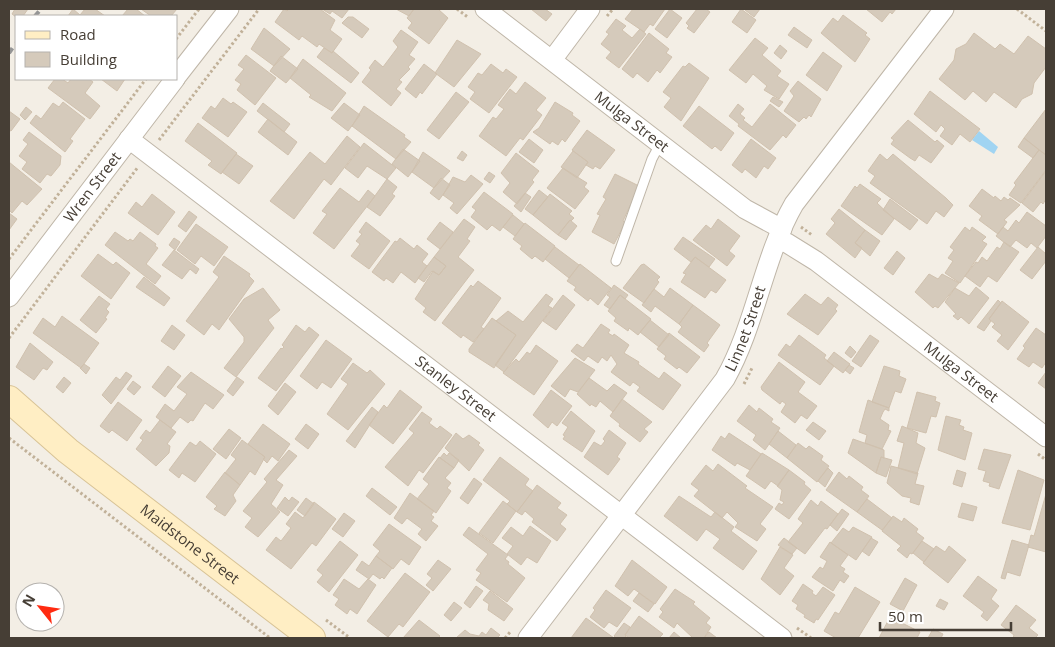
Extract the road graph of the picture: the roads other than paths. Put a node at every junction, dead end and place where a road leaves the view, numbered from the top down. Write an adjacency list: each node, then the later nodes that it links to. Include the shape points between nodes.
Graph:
1 (229, 9): 6 (street, Wren Street)
2 (485, 9): 5 (street, Mulga Street)
3 (944, 9): 10 (street, Linnet Street, via 794,204)
4 (599, 13): 5 (street)
5 (552, 60): 9 (street, Mulga Street)
6 (178, 75)
7 (174, 80): 8 (street, Wren Street)
8 (129, 139): 12 (street, Wren Street); 17 (street, Stanley Street)
9 (660, 144): 10 (street, Mulga Street); 11 (lane)
10 (780, 235): 15 (street, Mulga Street); 17 (street, Linnet Street, via 732,367)
11 (616, 261)
12 (9, 297)
13 (9, 399): 16 (main road, Maidstone Street)
14 (9, 418): 16 (main road, Maidstone Street)
15 (1046, 437)
16 (68, 451): 19 (main road, Maidstone Street)
17 (621, 516): 18 (street, Linnet Street); 20 (street, Stanley Street)
18 (522, 631)
19 (312, 638)
20 (782, 638)

